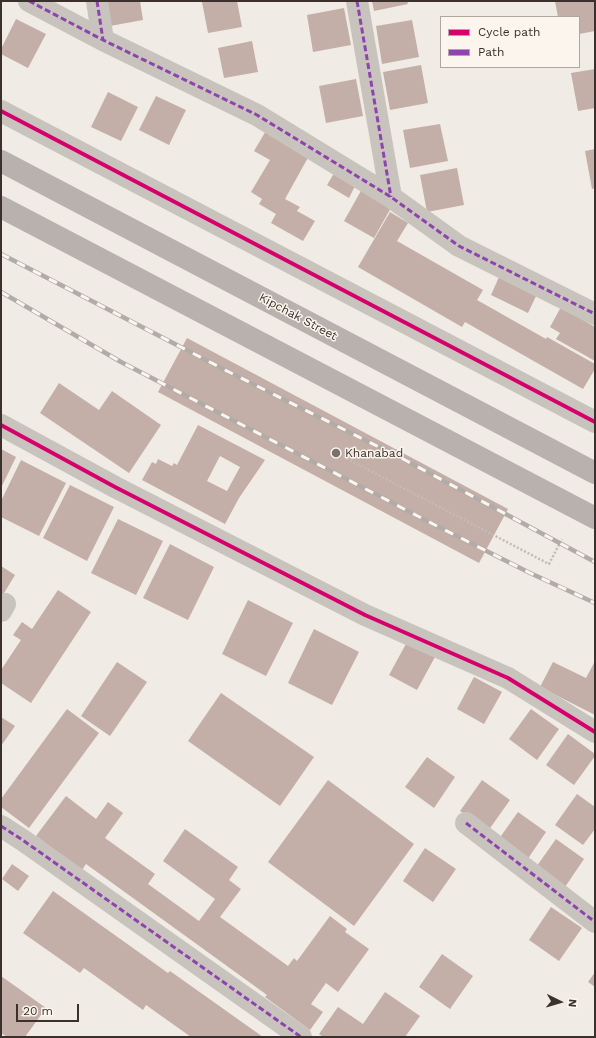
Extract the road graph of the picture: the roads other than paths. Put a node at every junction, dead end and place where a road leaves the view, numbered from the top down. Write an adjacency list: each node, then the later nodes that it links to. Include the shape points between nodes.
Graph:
1 (29, 1): 4 (street)
2 (97, 1): 4 (street)
3 (357, 1): 7 (street)
4 (103, 40): 7 (street, via 256,115)
5 (1, 111): 10 (street)
6 (1, 161): 12 (main road, Kipchak Street)
7 (391, 196): 9 (street, via 459,246)
8 (1, 207): 13 (main road)
9 (595, 314)
10 (595, 422)
11 (1, 425): 14 (street, via 115,487 358,612 508,678)
12 (595, 473)
13 (595, 518)
14 (595, 732)
15 (466, 823): 17 (street)
16 (1, 826): 18 (street)
17 (595, 922)
18 (301, 1037)

